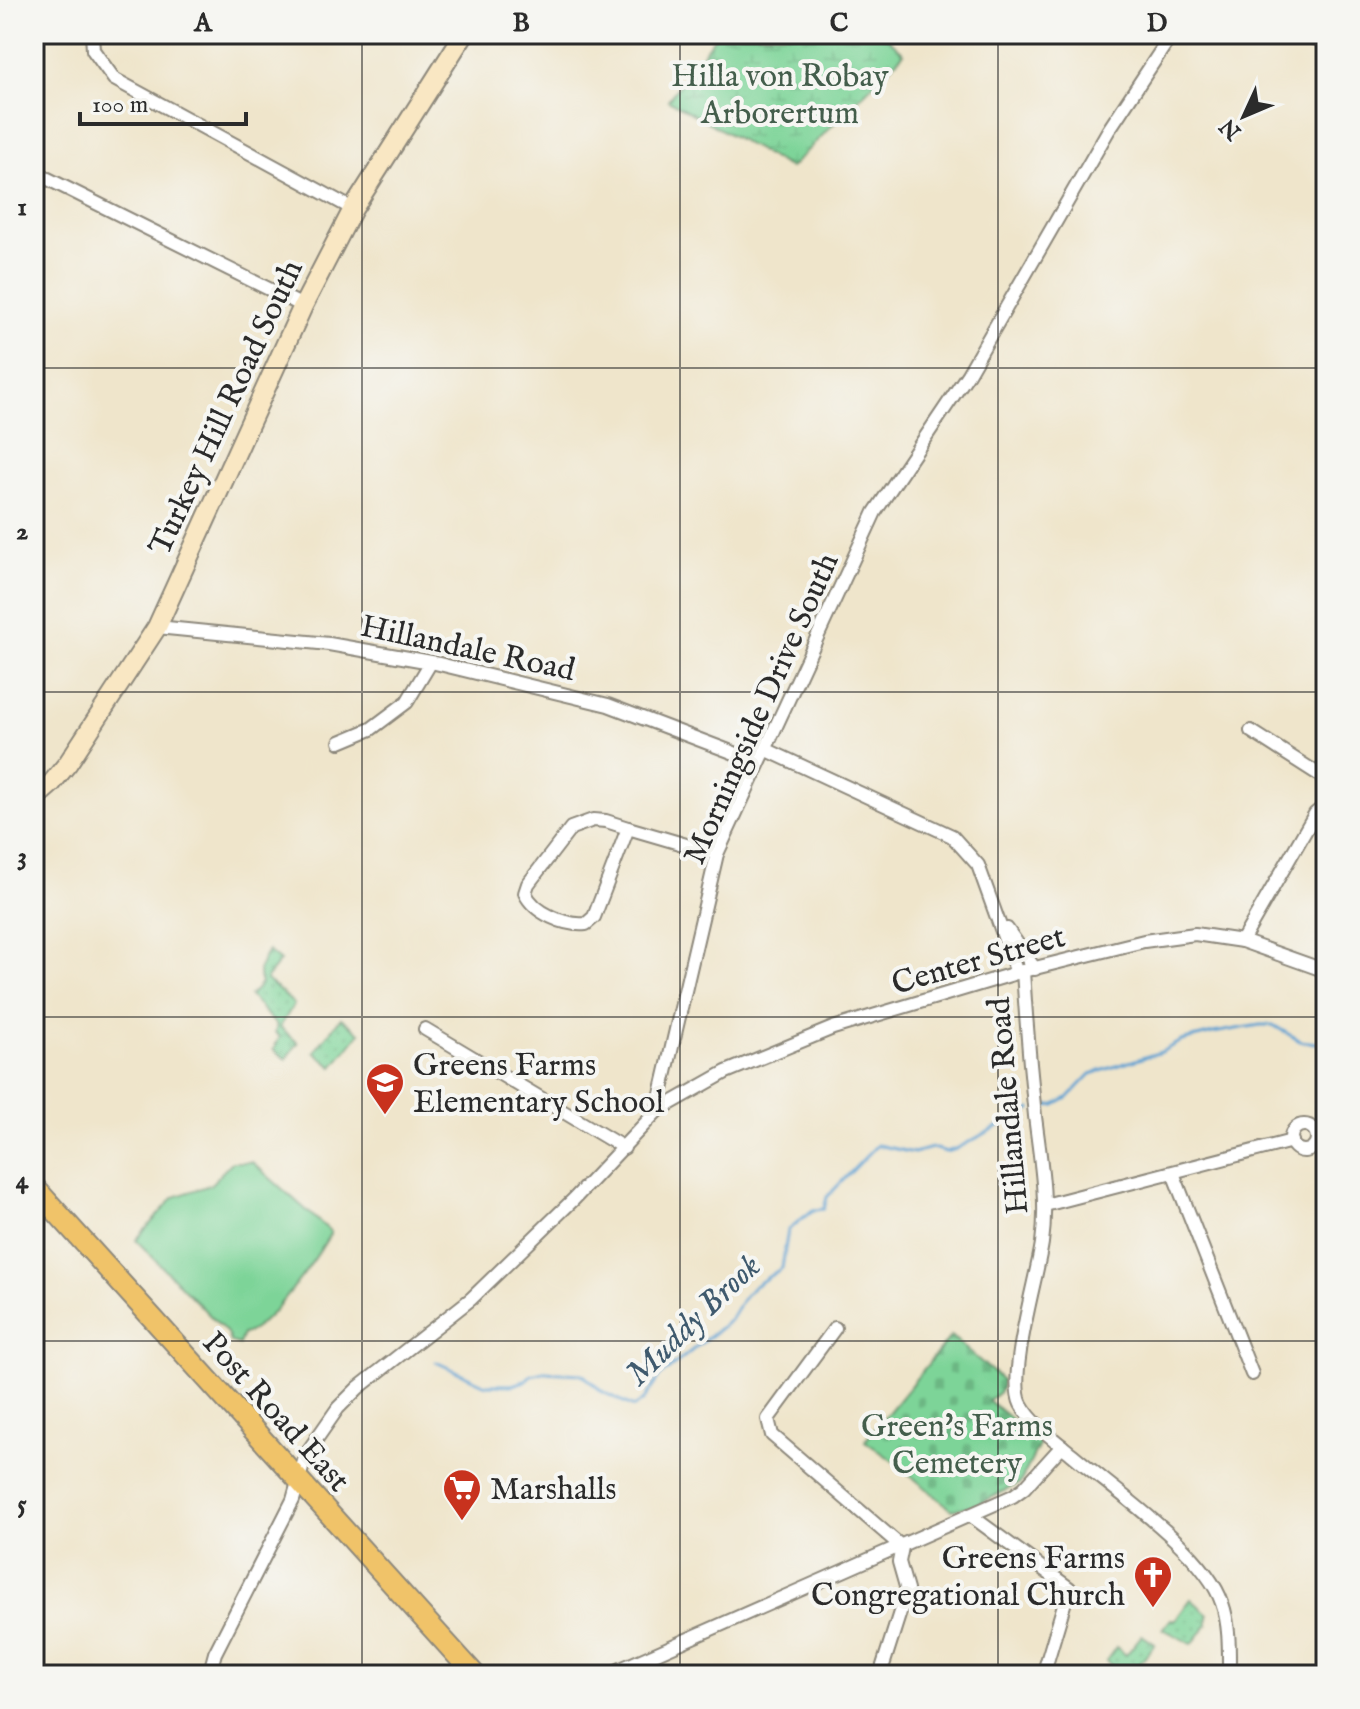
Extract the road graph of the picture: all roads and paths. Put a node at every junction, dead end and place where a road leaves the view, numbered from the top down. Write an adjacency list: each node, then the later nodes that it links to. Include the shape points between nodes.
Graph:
1 (92, 34): 7 (street, via 93,50 114,79)
2 (464, 34): 7 (street, Turkey Hill Road South)
3 (1172, 34): 13 (street, Morningside Drive South, via 1108,131 968,374 875,512)
4 (1306, 34): 5 (street)
5 (1326, 43)
6 (34, 172): 8 (street)
7 (353, 209): 8 (street, Turkey Hill Road South)
8 (303, 306): 9 (street, Turkey Hill Road South)
9 (157, 627): 10 (street, Hillandale Road, via 329,644); 16 (street, Turkey Hill Road South, via 68,763)
10 (431, 662): 12 (street, via 407,702 371,729); 14 (street, Hillandale Road, via 608,705)
11 (1251, 731): 15 (street)
12 (340, 742)
13 (765, 749): 14 (street, Morningside Drive South); 21 (street, Hillandale Road, via 952,836 978,865)
14 (758, 762): 19 (street, Morningside Drive South)
15 (1326, 779)
16 (34, 799)
17 (1326, 805): 20 (street, via 1315,814)
18 (628, 828): 18 (street, via 593,820 571,828 528,884 530,902 562,921 586,924 594,917); 19 (street)
19 (717, 854): 24 (street, Morningside Drive South)
20 (1242, 941): 21 (street, Center Street, via 1195,934 1144,941); 22 (street, Center Street)
21 (1025, 971): 24 (street, Center Street, via 833,1028 726,1072); 29 (street, Hillandale Road)
22 (1326, 971)
23 (425, 1029): 26 (street)
24 (657, 1111): 26 (street, Morningside Drive South)
25 (1292, 1141): 27 (street)
26 (624, 1148): 33 (street, Morningside Drive South, via 471,1299 347,1398 306,1454)
27 (1173, 1173): 29 (street); 31 (street)
28 (34, 1187): 33 (main road, Post Road East)
29 (1045, 1205): 32 (street, Hillandale Road, via 1017,1382 1021,1404)
30 (835, 1328): 35 (street, via 768,1426)
31 (1252, 1374)
32 (1062, 1446): 34 (street, via 1024,1488); 41 (street, Hillandale Road, via 1179,1543 1206,1573 1224,1607)
33 (299, 1478): 36 (street, Morningside Drive South); 37 (main road, Post Road East)
34 (970, 1515): 35 (street); 40 (street, via 1069,1588)
35 (902, 1547): 38 (street); 39 (street, via 899,1562 907,1590)
36 (209, 1675)
37 (475, 1675)
38 (607, 1675)
39 (880, 1675)
40 (1043, 1675)
41 (1229, 1675)

